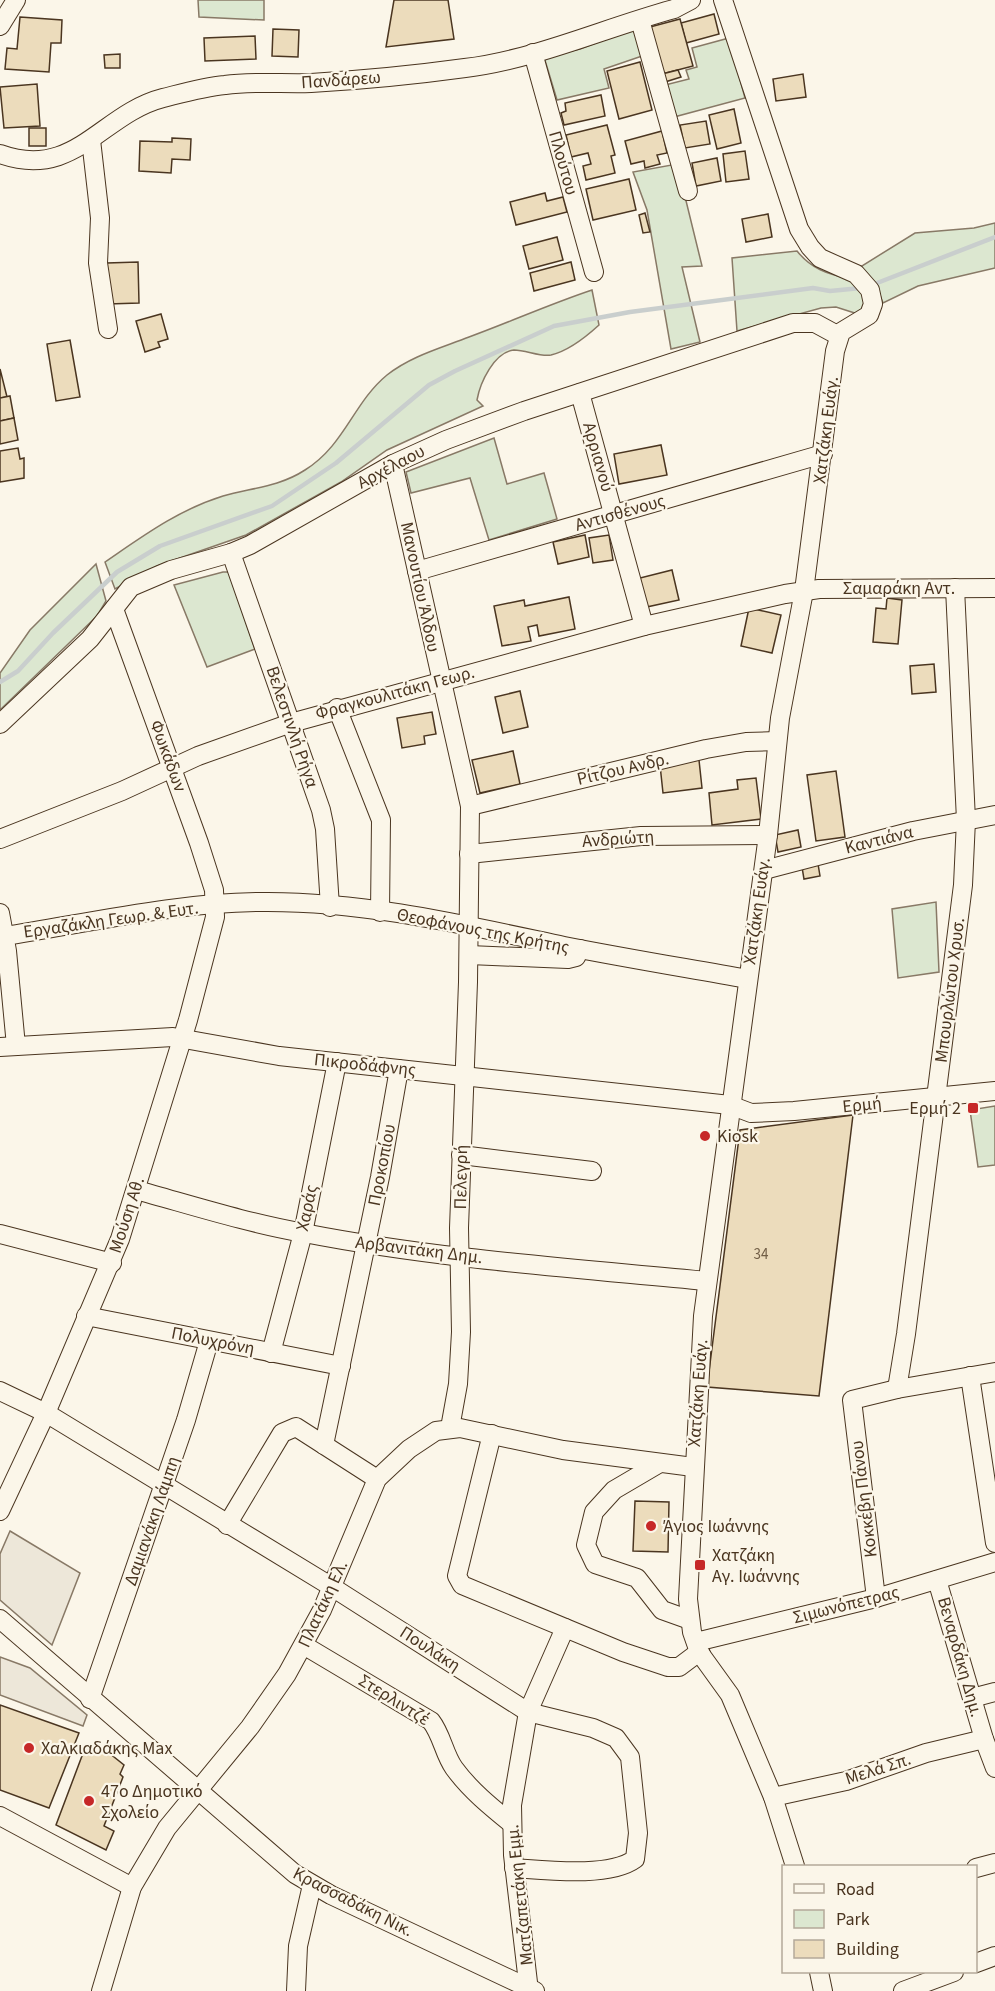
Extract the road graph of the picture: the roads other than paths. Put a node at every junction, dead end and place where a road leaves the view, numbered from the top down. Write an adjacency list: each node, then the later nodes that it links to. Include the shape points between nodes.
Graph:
1 (16, 0): 5 (street)
2 (691, 0): 4 (street, Πανδάρεω, via 684,6)
3 (723, 0): 12 (street, via 799,229 820,258 856,274 870,290 873,304 869,315 846,327)
4 (640, 20): 6 (street, Πανδάρεω); 9 (street)
5 (0, 26)
6 (533, 53): 7 (street, Πανδάρεω, via 487,65 421,73 203,88 131,110); 10 (street, Πλούτου)
7 (91, 140): 8 (street, Πανδάρεω, via 48,159 27,161); 11 (street, via 100,218 98,263)
8 (0, 154)
9 (688, 191)
10 (594, 272)
11 (108, 329)
12 (839, 336): 13 (street, Αρχέλαου, via 815,323 793,323); 14 (street, Χατζάκη Ευάγ.)
13 (580, 393): 15 (street, Αρχέλαου, via 446,440); 16 (street, Αρριανού)
14 (823, 454): 16 (street, Αντισθένους); 21 (street, Χατζάκη Ευάγ.)
15 (393, 464): 17 (street, Αρχέλαου); 18 (street, Μανουτίου Άλδου)
16 (615, 515): 18 (street, Αντισθένους); 23 (street, Αρριανού)
17 (231, 553): 22 (street, Αρχέλαου, via 141,581 127,590); 26 (street, Βελεστινλή Ρήγα)
18 (417, 571): 24 (street, Μανουτίου Άλδου)
19 (955, 588): 20 (street, Σαμαράκη Αντ.); 21 (street, Σαμαράκη Αντ.); 32 (street, Μπουρλώτου Χρυσ.)
20 (995, 588)
21 (804, 591): 23 (street, Φραγκουλιτάκη Γεωρ.); 28 (street, Χατζάκη Ευάγ.)
22 (114, 609): 27 (street, Αρχέλαου, via 90,639); 29 (street, Φωκάδων)
23 (644, 626): 24 (street, Φραγκουλιτάκη Γεωρ.)
24 (440, 680): 25 (street, Φραγκουλιτάκη Γεωρ.); 30 (street, Μανουτίου Άλδου)
25 (337, 708): 26 (street, Φραγκουλιτάκη Γεωρ.); 39 (street, via 381,820)
26 (291, 723): 29 (street, Φραγκουλιτάκη Γεωρ.); 38 (street, Βελεστινλή Ρήγα, via 324,821)
27 (0, 724)
28 (777, 741): 30 (street, Ρίτζου Ανδρ., via 706,749); 33 (street, Χατζάκη Ευάγ.)
29 (172, 768): 34 (street, Φραγκουλιτάκη Γεωρ.); 37 (street, Φωκάδων, via 203,854)
30 (470, 806): 35 (street, Μανουτίου Άλδου)
31 (995, 815): 32 (street, Καντιάνα)
32 (966, 820): 36 (street, Καντιάνα); 52 (street, Μπουρλώτου Χρυσ., via 962,894)
33 (768, 835): 35 (street, Ανδριώτη, via 641,836); 36 (street, Χατζάκη Ευάγ.)
34 (0, 839)
35 (470, 854): 41 (street, Μανουτίου Άλδου)
36 (764, 870): 45 (street, Χατζάκη Ευάγ.)
37 (216, 905): 38 (street, Θεοφάνους της Κρήτης, via 264,902); 42 (street, Εργαζάκλη Γεωρ. & Ευτ.); 46 (street, Μούση Αθ., via 213,931)
38 (330, 907): 39 (street, Θεοφάνους της Κρήτης)
39 (380, 912): 41 (street, Θεοφάνους της Κρήτης)
40 (0, 913): 42 (street)
41 (470, 924): 43 (street, Θεοφάνους της Κρήτης); 44 (street, Πελεγρή)
42 (5, 936): 47 (street)
43 (580, 949): 44 (street, via 576,957 568,959); 45 (street, Θεοφάνους της Κρήτης)
44 (469, 955): 50 (street, Πελεγρή)
45 (747, 979): 53 (street, Χατζάκη Ευάγ.)
46 (183, 1038): 47 (street, Πικροδάφνης, via 152,1036); 48 (street, Πικροδάφνης, via 279,1056); 56 (street, Μούση Αθ.)
47 (8, 1047)
48 (337, 1062): 49 (street, Πικροδάφνης); 57 (street, Χαράς)
49 (399, 1069): 50 (street, Πικροδάφνης); 59 (street, Προκοπίου)
50 (463, 1076): 53 (street, Πικροδάφνης); 54 (street, Πελεγρή)
51 (995, 1091): 52 (street, Ερμή)
52 (935, 1098): 53 (street, Ερμή, via 751,1113); 69 (street, Μπουρλώτου Χρυσ.)
53 (730, 1105): 62 (street, Χατζάκη Ευάγ.)
54 (461, 1155): 55 (street); 60 (street, Πελεγρή)
55 (592, 1171)
56 (136, 1190): 57 (street, Αρβανιτάκη Δημ.); 61 (street, Μούση Αθ.)
57 (303, 1233): 59 (street, Αρβανιτάκη Δημ.); 65 (street, Χαράς)
58 (0, 1234): 61 (street)
59 (367, 1244): 60 (street, Αρβανιτάκη Δημ.); 66 (street, Προκοπίου)
60 (460, 1256): 62 (street, Αρβανιτάκη Δημ.); 72 (street, Πελεγρή, via 461,1348)
61 (112, 1263): 63 (street, Μούση Αθ.)
62 (707, 1281): 76 (street, Χατζάκη Ευάγ.)
63 (86, 1316): 64 (street, Πολυχρόνη); 71 (street, Μούση Αθ.)
64 (209, 1341): 65 (street, Πολυχρόνη); 78 (street, Δαμιανάκη Λάμπη)
65 (271, 1353): 66 (street, Πολυχρόνη)
66 (341, 1366): 74 (street, Προκοπίου)
67 (995, 1372): 68 (street)
68 (970, 1376): 69 (street); 81 (street)
69 (897, 1389): 85 (street, Κοκκέβη Πάνου, via 852,1400)
70 (0, 1391): 71 (street, Πουλάκη)
71 (46, 1413): 78 (street, Πουλάκη); 79 (street, Μούση Αθ.)
72 (450, 1428): 73 (street); 77 (street, Πλατάκη Ελ., via 422,1439)
73 (492, 1434): 75 (street, via 540,1446); 88 (street, via 457,1576 462,1585)
74 (324, 1445): 77 (street); 80 (street, via 296,1427 282,1432)
75 (660, 1463): 76 (street); 87 (street, via 614,1490 594,1512 586,1545 595,1564 637,1578 662,1610)
76 (693, 1467): 87 (street, Χατζάκη Ευάγ.)
77 (377, 1479): 84 (street, Πλατάκη Ελ.)
78 (164, 1486): 80 (street, Πουλάκη); 93 (street, Δαμιανάκη Λάμπη)
79 (0, 1511)
80 (227, 1525): 84 (street, Πουλάκη)
81 (995, 1543)
82 (995, 1562): 83 (street, Σιμωνόπετρας)
83 (937, 1580): 85 (street, Σιμωνόπετρας); 92 (street, Βεναρδάκη Δημ.)
84 (332, 1587): 89 (street, Πλατάκη Ελ.); 94 (street, Πουλάκη)
85 (876, 1598): 90 (street, Σιμωνόπετρας)
86 (0, 1619): 93 (street, Κρασσαδάκη Νικ.)
87 (690, 1620): 90 (street, Χατζάκη Ευάγ.)
88 (565, 1628): 90 (street, via 668,1667 679,1667); 94 (street, Ματζαπετάκη Εμμ.)
89 (305, 1646): 97 (street, Πλατάκη Ελ., via 250,1727); 100 (street, Στερλιντζέ, via 432,1721 452,1766 476,1794)
90 (698, 1648): 98 (street, Χατζάκη Ευάγ., via 729,1695)
91 (995, 1692): 92 (street)
92 (972, 1698): 95 (street, Βεναρδάκη Δημ.)
93 (90, 1699): 97 (street, Κρασσαδάκη Νικ.)
94 (528, 1712): 100 (street, Ματζαπετάκη Εμμ., via 517,1764); 103 (street, Πουλάκη, via 593,1728 626,1747 638,1848 635,1859 617,1867)
95 (989, 1746): 96 (street, Βεναρδάκη Δημ.); 98 (street, Μελά Σπ., via 926,1753 846,1780)
96 (995, 1768)
97 (198, 1792): 105 (street, Κρασσαδάκη Νικ.); 106 (street, Πλατάκη Ελ., via 167,1828)
98 (773, 1797): 102 (street, Χατζάκη Ευάγ.)
99 (0, 1816): 106 (street)
100 (512, 1824): 103 (street, Ματζαπετάκη Εμμ.)
101 (995, 1863): 104 (street)
102 (795, 1865)
103 (514, 1868): 110 (street, Ματζαπετάκη Εμμ.)
104 (977, 1868)
105 (312, 1885): 110 (street, Κρασσαδάκη Νικ.); 112 (street, via 298,1946)
106 (132, 1887): 111 (street, Πλατάκη Ελ.)
107 (995, 1956): 108 (street)
108 (977, 1962)
109 (949, 1973): 113 (street)
110 (531, 1989)
111 (101, 1991)
112 (296, 1991)
113 (903, 1991)

